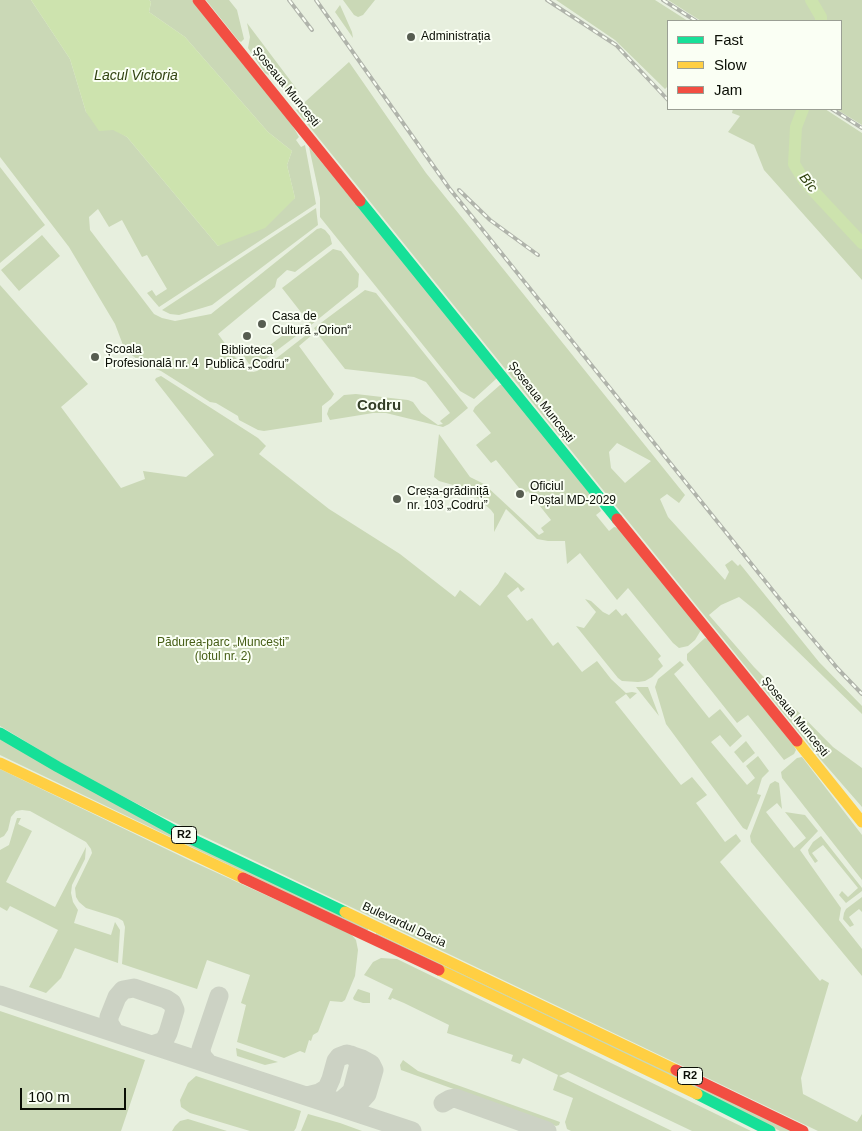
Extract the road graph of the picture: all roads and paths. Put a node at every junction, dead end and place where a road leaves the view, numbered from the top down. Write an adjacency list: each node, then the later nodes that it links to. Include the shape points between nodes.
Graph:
1 (198, 0): 4 (main road, Șoseaua Muncești)
2 (0, 733): 5 (main road, Bulevardul Dacia / R2, via 177,832)
3 (0, 763): 6 (main road, R2)
4 (862, 822)
5 (374, 926): 6 (main road); 8 (main road, Bulevardul Dacia / R2)
6 (369, 938): 7 (main road, R2)
7 (770, 1131)
8 (803, 1131)

